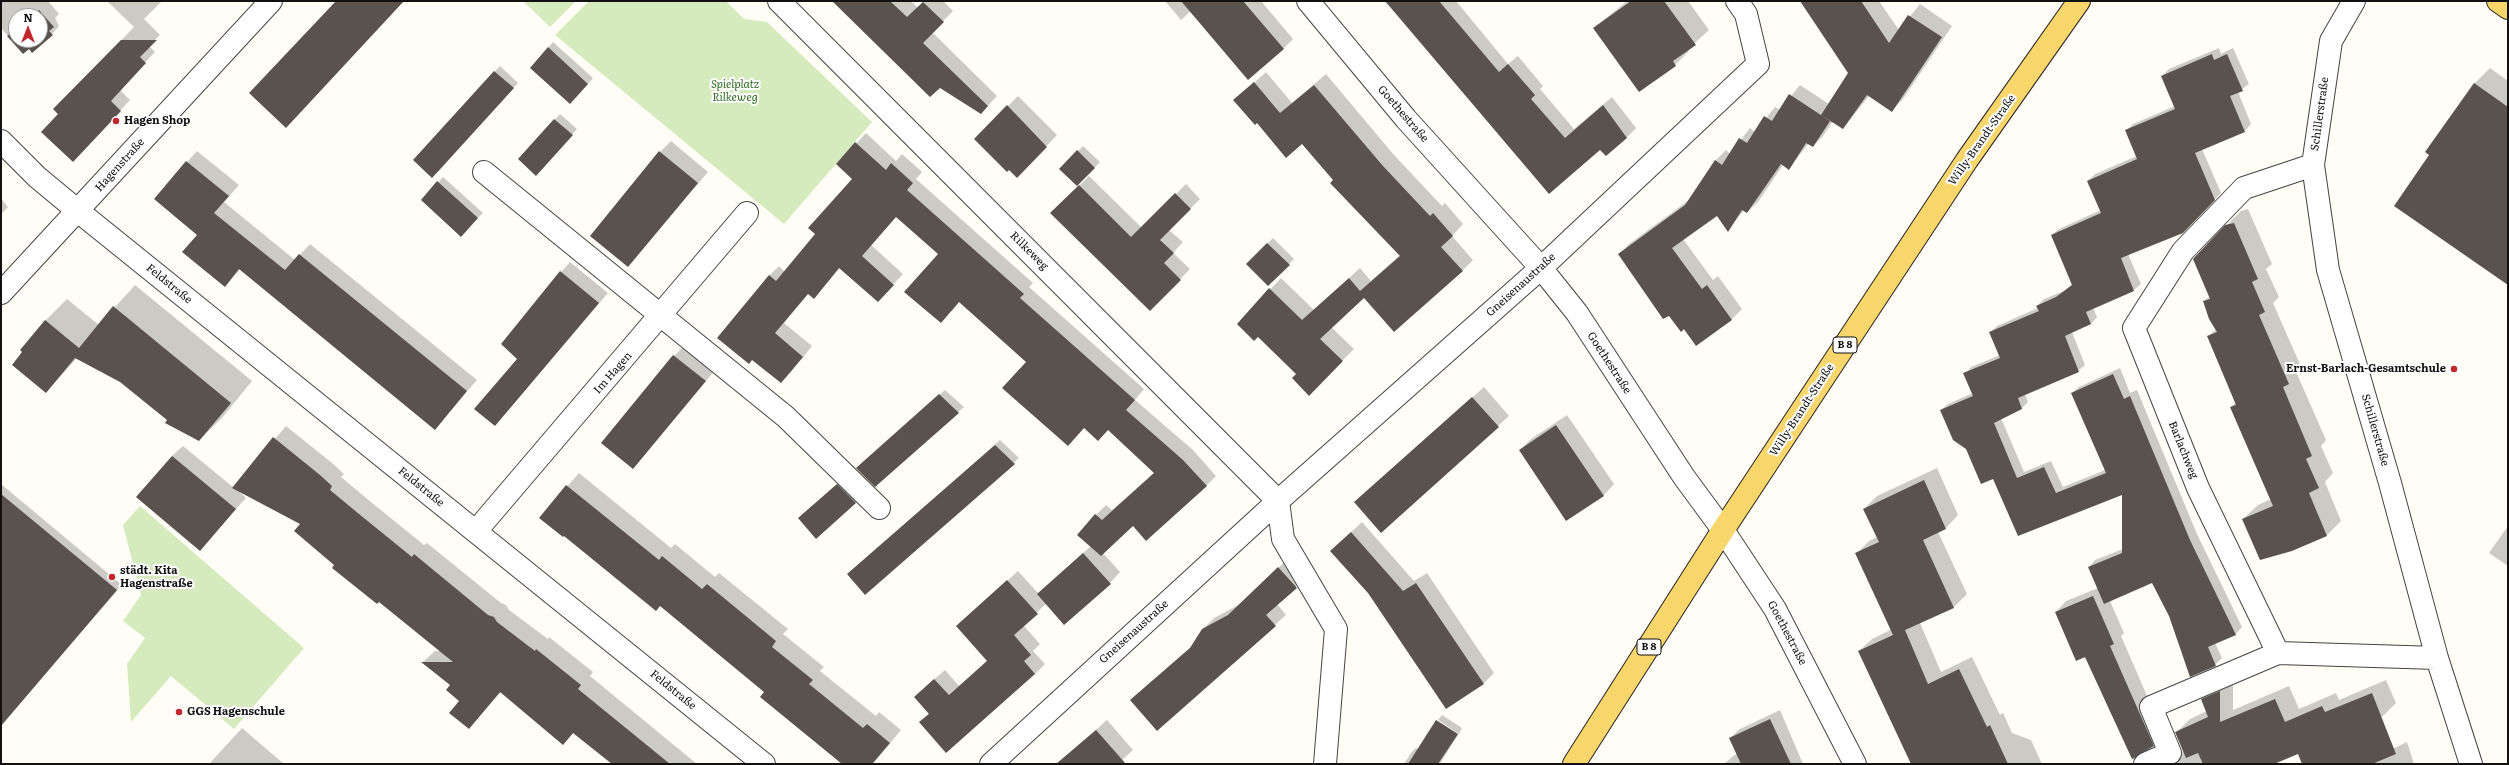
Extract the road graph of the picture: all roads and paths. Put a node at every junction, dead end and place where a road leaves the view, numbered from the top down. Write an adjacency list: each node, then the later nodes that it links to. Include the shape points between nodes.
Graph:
1 (271, 1): 12 (street, Hagenstraße)
2 (779, 1): 17 (street, Rilkeweg)
3 (1308, 1): 14 (street, Goethestraße, via 1406,119)
4 (1737, 1): 14 (street, Gneisenaustraße, via 1746,14 1758,64)
5 (2079, 1): 19 (main road, Willy-Brandt-Straße / B 8, via 1967,160)
6 (2354, 1): 10 (street, Schillerstraße, via 2331,41)
7 (2498, 1): 8 (main road)
8 (2508, 8)
9 (1, 141): 12 (street, Feldstraße, via 37,177)
10 (2313, 166): 21 (street, Barlachweg, via 2244,188 2183,251 2134,328 2198,488); 22 (street, Schillerstraße, via 2328,270 2390,483)
11 (484, 172): 16 (street)
12 (78, 211): 15 (street, Hagenstraße); 20 (street, Feldstraße)
13 (748, 213): 16 (street, Im Hagen)
14 (1541, 268): 17 (street, Gneisenaustraße); 19 (street, Goethestraße, via 1577,313 1684,477)
15 (1, 293)
16 (662, 315): 18 (street, via 786,417); 20 (street, Im Hagen)
17 (1278, 501): 24 (street, Gneisenaustraße); 25 (street, via 1284,539 1336,629)
18 (879, 508)
19 (1723, 530): 26 (main road, Willy-Brandt-Straße / B 8); 27 (street, Goethestraße, via 1775,609)
20 (476, 531): 23 (street, Feldstraße)
21 (2278, 653): 22 (street); 28 (street, via 2151,707 2170,753)
22 (2437, 658): 29 (street, Schillerstraße)
23 (764, 764)
24 (991, 764)
25 (1326, 764)
26 (1574, 764)
27 (1855, 764)
28 (2145, 764)
29 (2471, 764)

